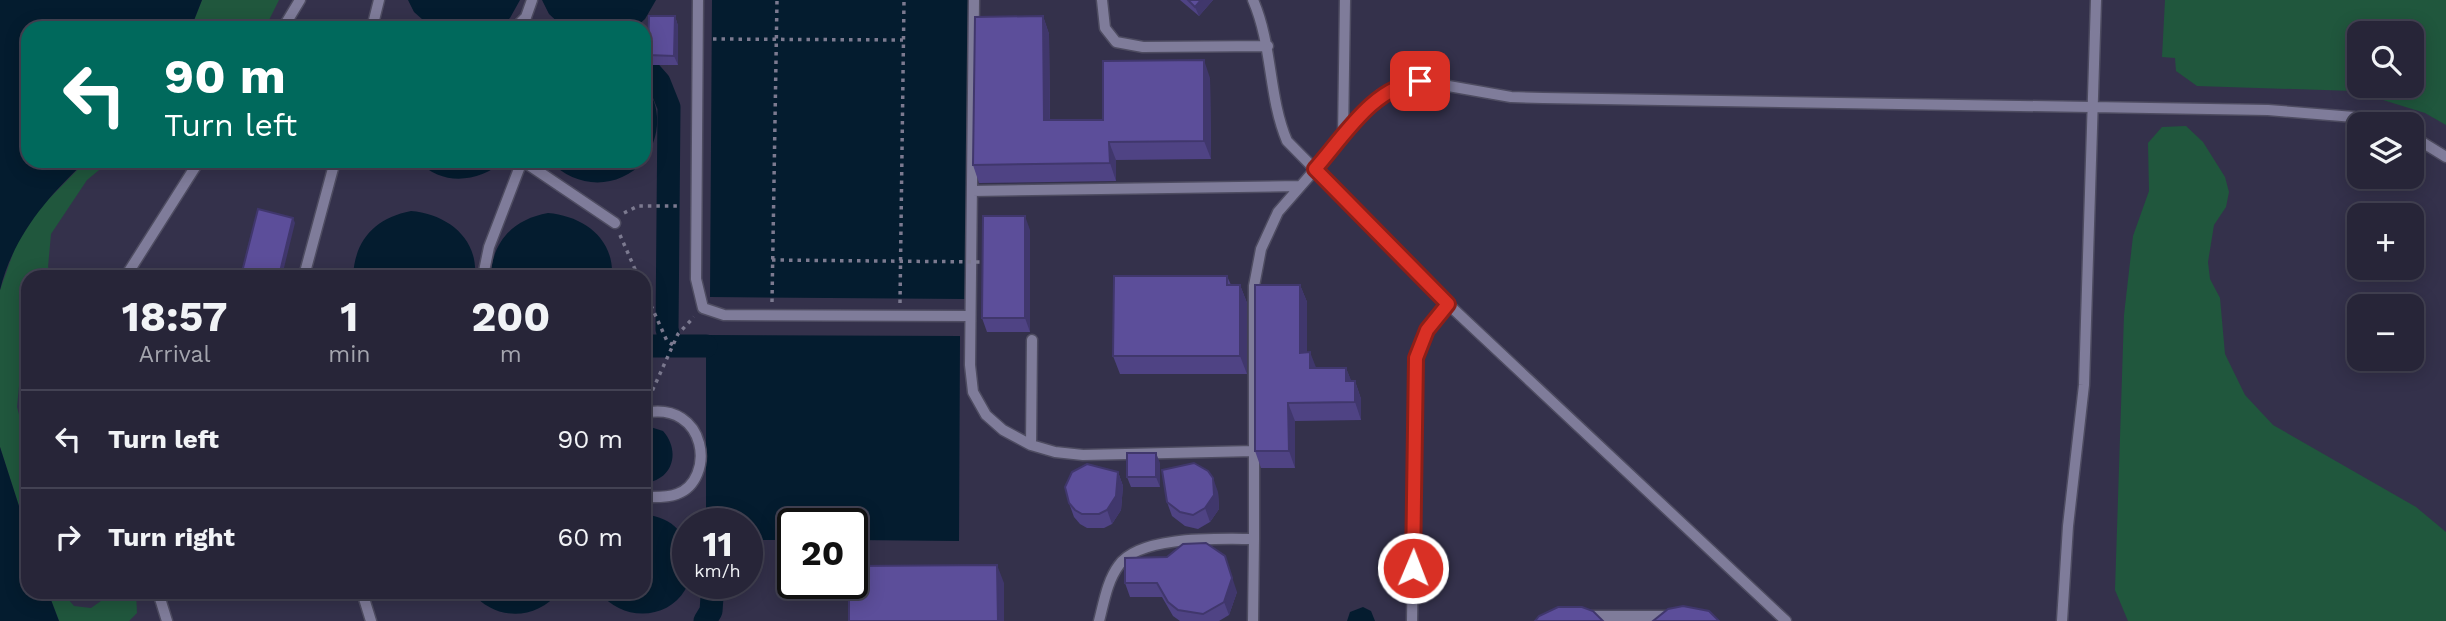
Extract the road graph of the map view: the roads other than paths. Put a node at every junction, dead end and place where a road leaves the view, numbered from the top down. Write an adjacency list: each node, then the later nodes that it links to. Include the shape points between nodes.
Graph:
1 (300, 0): 10 (lane)
2 (379, 0): 11 (lane)
3 (532, 0): 12 (lane)
4 (698, 0): 31 (lane, via 696,279 702,308 724,315)
5 (974, 0): 25 (lane)
6 (1102, 0): 13 (lane, via 1105,28 1116,42 1143,47)
7 (1253, 0): 13 (lane)
8 (1345, 0): 16 (lane)
9 (2096, 0): 14 (lane)
10 (288, 21)
11 (374, 21)
12 (522, 21)
13 (1268, 46): 23 (lane, via 1278,117 1287,141)
14 (2093, 108): 15 (lane); 16 (lane, via 1511,97 1420,81 1402,83 1380,95); 49 (lane, via 2084,385)
15 (2347, 116)
16 (1343, 137): 23 (lane)
17 (2424, 143): 18 (lane)
18 (2446, 157)
19 (196, 168): 27 (lane)
20 (333, 168): 28 (lane)
21 (520, 168): 29 (lane)
22 (533, 168): 26 (lane)
23 (1315, 169): 24 (lane); 30 (lane)
24 (1300, 186): 25 (lane); 35 (lane, via 1278,212 1261,248 1254,286)
25 (972, 191): 31 (lane)
26 (612, 222)
27 (131, 270)
28 (306, 270)
29 (484, 270)
30 (1448, 304): 47 (lane, via 1427,330 1416,358); 48 (lane)
31 (970, 316): 34 (lane, via 973,392 986,415)
32 (1032, 340): 34 (lane)
33 (651, 411): 36 (lane, via 677,413 697,436 700,453 699,470 691,485 677,494)
34 (1031, 445): 35 (lane, via 1083,455)
35 (1254, 451): 37 (lane)
36 (651, 496)
37 (1254, 539): 45 (lane, via 1169,543 1140,550 1120,563); 46 (lane)
38 (163, 599): 43 (lane)
39 (364, 599): 44 (lane)
40 (1574, 616): 42 (lane)
41 (1677, 616): 42 (lane)
42 (1636, 618)
43 (167, 621)
44 (371, 621)
45 (1099, 621)
46 (1254, 621)
47 (1412, 621)
48 (1786, 621)
49 (2062, 621)

